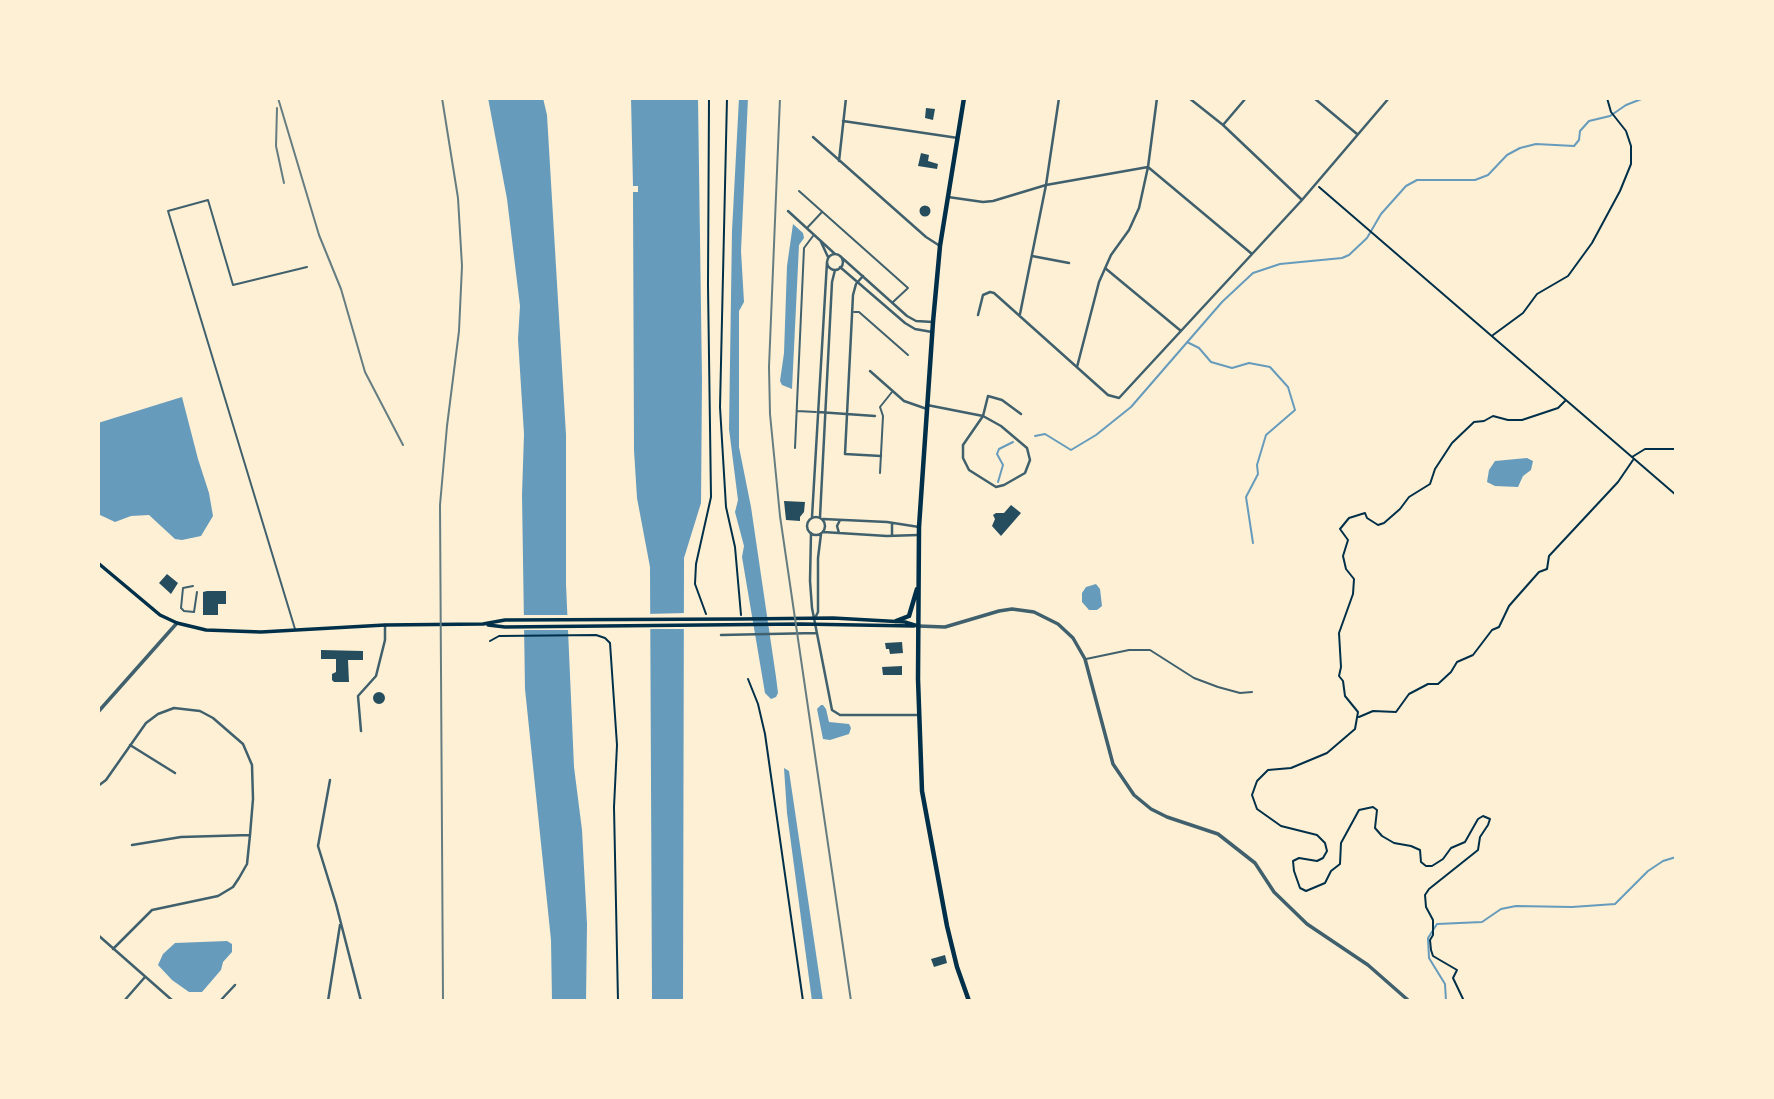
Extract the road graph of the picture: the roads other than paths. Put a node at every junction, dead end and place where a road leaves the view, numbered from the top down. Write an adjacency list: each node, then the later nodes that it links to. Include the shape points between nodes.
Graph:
1 (846, 98): 9 (street)
2 (964, 98): 13 (main road)
3 (1059, 98): 16 (street)
4 (1157, 98): 15 (street)
5 (1189, 98): 10 (street)
6 (1246, 98): 10 (street)
7 (1314, 98): 11 (street)
8 (1389, 98): 11 (street)
9 (843, 121): 13 (street); 14 (street)
10 (1223, 125): 19 (street)
11 (1357, 134): 19 (street)
12 (813, 137): 14 (street)
13 (958, 138): 18 (main road)
14 (839, 161): 25 (street)
15 (1148, 167): 16 (street); 27 (street); 34 (street, via 1139,208)
16 (1046, 185): 18 (street, via 993,201); 29 (street)
17 (799, 191): 21 (lane)
18 (948, 197): 25 (main road)
19 (1302, 200): 27 (street)
20 (788, 211): 22 (street)
21 (822, 212): 22 (lane); 38 (lane, via 908,288)
22 (807, 228): 23 (street)
23 (815, 235): 24 (street); 50 (lane, via 804,248)
24 (819, 239): 26 (street); 30 (street)
25 (940, 246): 42 (main road)
26 (835, 254): 28 (street); 30 (street)
27 (1252, 254): 44 (street)
28 (840, 256): 33 (street); 36 (street)
29 (1032, 256): 31 (street); 40 (street)
30 (828, 260): 35 (street); 51 (street)
31 (1069, 263)
32 (307, 267): 80 (lane, via 233,285 208,200 168,211)
33 (840, 267): 35 (street); 37 (street)
34 (1105, 268): 44 (street); 46 (street)
35 (835, 270): 52 (street)
36 (863, 276): 37 (street); 38 (street)
37 (858, 281): 39 (street); 43 (street, via 905,323)
38 (892, 303): 42 (street, via 912,319)
39 (853, 312): 45 (lane, via 859,312); 53 (street)
40 (1020, 314): 41 (street, via 990,292 981,299); 46 (street)
41 (978, 315)
42 (933, 322): 43 (main road)
43 (932, 331): 49 (main road)
44 (1181, 331): 46 (street, via 1117,399)
45 (908, 355)
46 (1077, 368)
47 (870, 371): 48 (street)
48 (893, 391): 49 (street, via 908,403); 58 (lane, via 880,407)
49 (927, 407): 56 (street); 64 (main road)
50 (796, 411): 51 (lane); 57 (lane)
51 (818, 412): 52 (street); 60 (street)
52 (825, 412): 53 (street); 61 (street)
53 (848, 413): 55 (street); 58 (street, via 845,454)
54 (1021, 414): 56 (street, via 990,396)
55 (875, 416)
56 (983, 416): 56 (street, via 1029,452 1025,472 1000,486 976,477 963,458 965,440)
57 (795, 449)
58 (881, 456): 59 (lane)
59 (880, 472)
60 (812, 517): 61 (street); 65 (street, via 807,525)
61 (822, 518): 62 (street); 66 (street, via 826,524)
62 (840, 520): 63 (street); 67 (street)
63 (892, 523): 64 (street); 69 (street)
64 (919, 527): 68 (main road)
65 (811, 533): 66 (street); 74 (street, via 810,581)
66 (822, 533): 67 (street); 74 (street)
67 (839, 533): 69 (street)
68 (919, 535): 69 (street); 71 (main road)
69 (892, 536)
70 (98, 563): 76 (main road, via 148,607)
71 (918, 585): 75 (main road, via 909,616); 79 (main road)
72 (193, 586): 73 (lane, via 183,588 184,611 194,612)
73 (197, 592)
74 (816, 616): 81 (street)
75 (895, 621): 77 (main road); 79 (main road)
76 (177, 623): 80 (main road, via 220,631); 85 (street)
77 (483, 624): 78 (main road); 79 (main road)
78 (385, 625): 80 (main road); 87 (street, via 376,676 358,696)
79 (918, 626): 83 (street, via 945,627 999,611 1034,612 1058,624); 86 (main road)
80 (296, 630)
81 (817, 633): 82 (street); 86 (street, via 834,712)
82 (720, 635)
83 (1085, 659): 84 (lane, via 1150,650 1194,678 1240,693); 105 (street, via 1113,764 1135,795 1167,817 1218,834 1255,863 1274,892 1307,924 1368,965)
84 (1252, 692)
85 (98, 712)
86 (919, 715): 104 (main road, via 922,791 937,883)
87 (361, 731)
88 (130, 745): 89 (street); 91 (street); 92 (street, via 146,723 167,710 192,709 214,718 237,737 250,758)
89 (175, 773)
90 (330, 780): 94 (street, via 318,846)
91 (98, 786)
92 (250, 835): 93 (street, via 181,837); 96 (street, via 247,864 227,892 152,911)
93 (132, 845)
94 (340, 921): 102 (street); 103 (street)
95 (98, 935): 96 (street)
96 (113, 949): 97 (street)
97 (145, 977): 99 (street); 100 (street)
98 (234, 985): 101 (street)
99 (124, 1001)
100 (173, 1001)
101 (220, 1001)
102 (328, 1001)
103 (361, 1001)
104 (969, 1001)
105 (1409, 1001)

